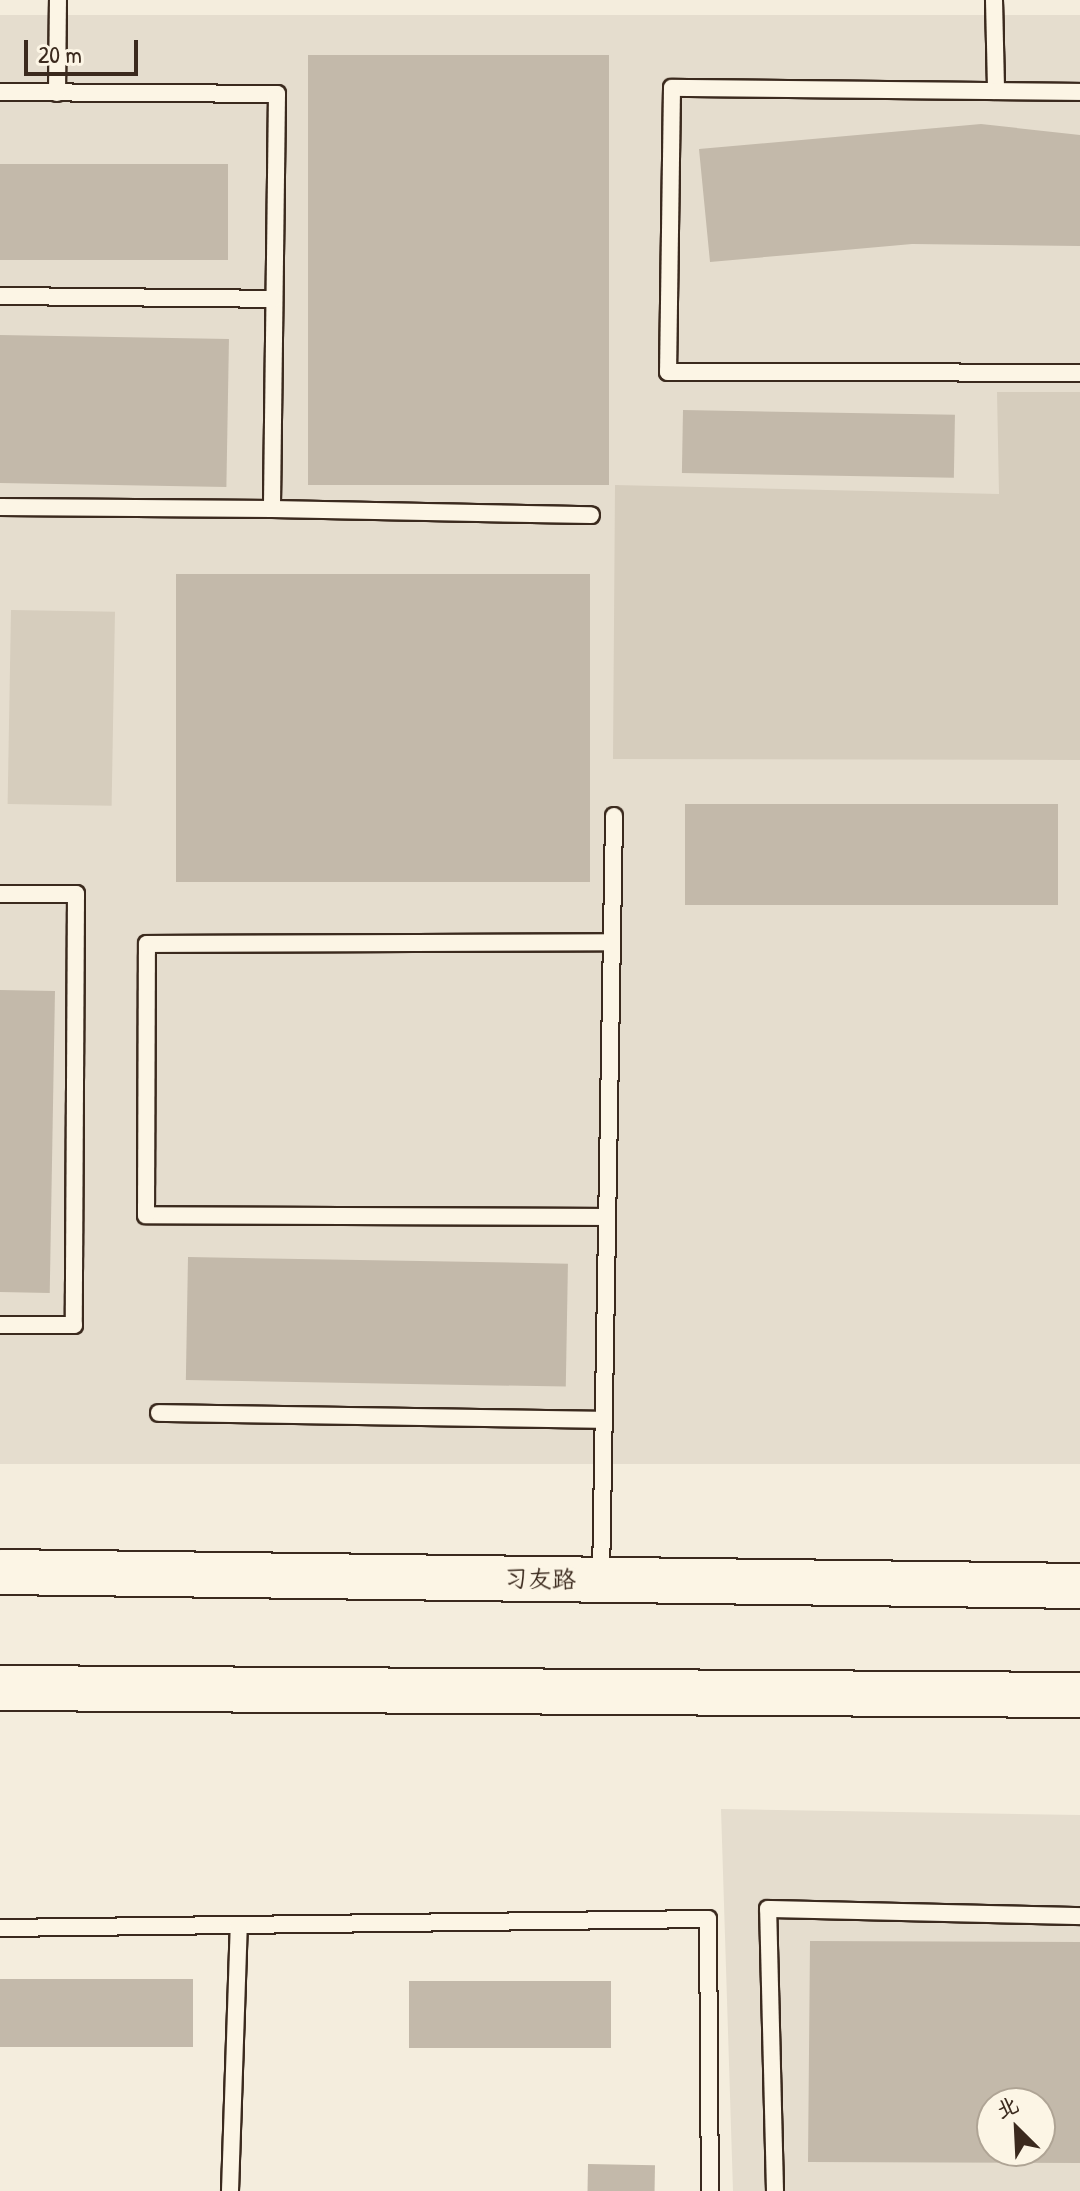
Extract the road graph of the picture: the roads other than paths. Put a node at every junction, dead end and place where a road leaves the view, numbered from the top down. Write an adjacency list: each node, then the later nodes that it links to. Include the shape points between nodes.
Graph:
1 (58, 0): 6 (lane)
2 (994, 0): 3 (lane)
3 (996, 91): 5 (lane); 9 (lane, via 672,88 668,372)
4 (0, 92): 6 (lane)
5 (1080, 92)
6 (57, 93): 8 (lane, via 277,94)
7 (0, 296): 8 (lane)
8 (274, 299): 11 (lane)
9 (1080, 373)
10 (0, 507): 11 (lane)
11 (272, 509): 12 (lane)
12 (591, 515)
13 (614, 816): 15 (lane)
14 (0, 894): 17 (lane, via 76,894 76,910 74,1325)
15 (612, 942): 16 (lane); 16 (lane, via 147,944 146,1215)
16 (607, 1217): 19 (lane)
17 (0, 1325)
18 (159, 1413): 19 (lane)
19 (604, 1420): 21 (lane)
20 (0, 1572): 21 (main road, 习友路)
21 (601, 1580): 22 (main road, 习友路)
22 (1080, 1586)
23 (0, 1688): 24 (main road)
24 (1080, 1695)
25 (1080, 1916): 30 (lane, via 768,1909)
26 (239, 1925): 27 (lane); 28 (lane); 29 (lane, via 708,1919)
27 (0, 1928)
28 (230, 2191)
29 (710, 2191)
30 (775, 2191)

